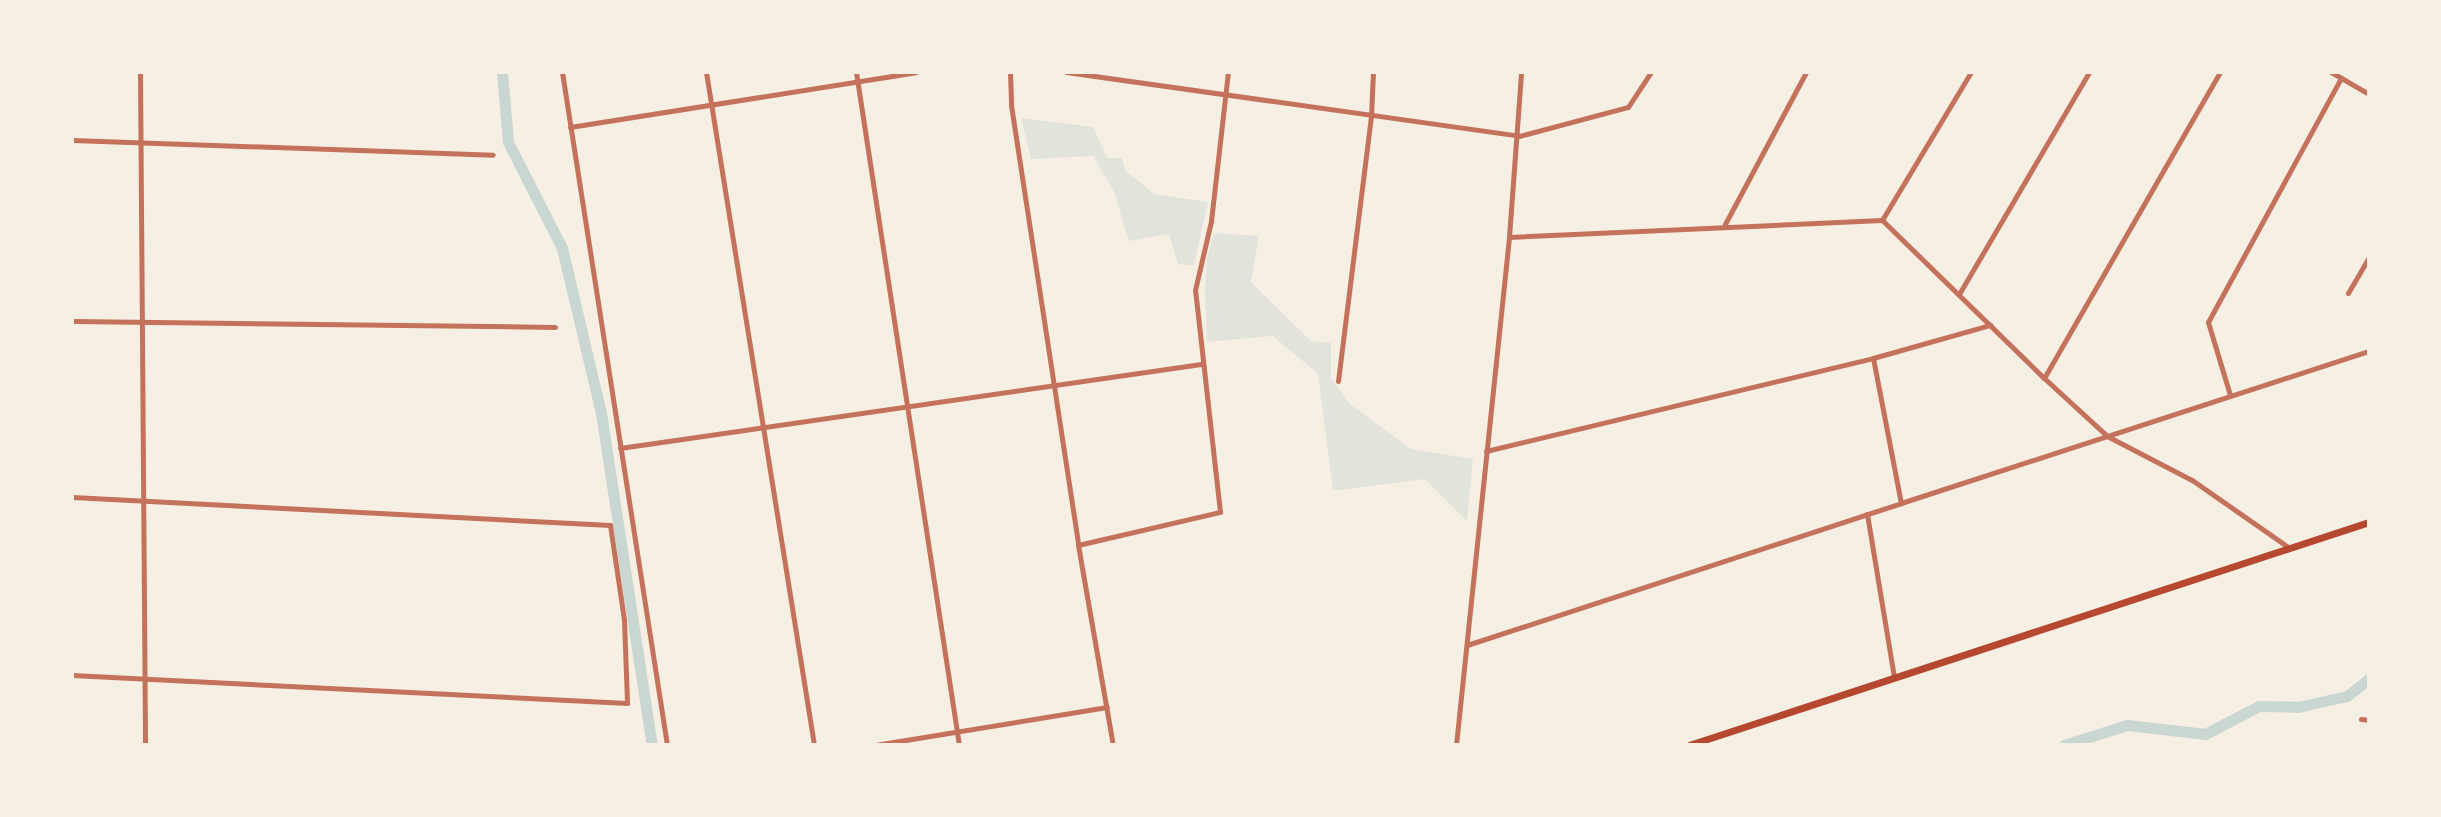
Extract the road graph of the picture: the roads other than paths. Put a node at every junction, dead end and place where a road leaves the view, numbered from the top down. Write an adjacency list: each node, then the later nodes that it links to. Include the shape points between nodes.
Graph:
1 (140, 72): 27 (street)
2 (562, 72): 24 (street)
3 (706, 72): 22 (street)
4 (856, 72): 19 (street)
5 (916, 72): 19 (street)
6 (1010, 72): 44 (street)
7 (1066, 72): 17 (street)
8 (1228, 72): 21 (street)
9 (1373, 72): 23 (street)
10 (1521, 72): 25 (street)
11 (1651, 72): 25 (street, via 1628,107)
12 (1806, 72): 30 (street)
13 (1971, 72): 29 (street)
14 (2089, 72): 34 (street)
15 (2220, 72): 42 (street)
16 (2331, 72): 18 (street)
17 (1081, 73): 21 (street)
18 (2341, 78): 20 (street); 45 (street, via 2208,322)
19 (857, 81): 22 (street); 46 (street)
20 (2369, 94)
21 (1227, 97): 23 (street); 41 (street, via 1211,221 1195,290)
22 (711, 104): 24 (street); 47 (street)
23 (1371, 117): 25 (street); 43 (street)
24 (570, 127): 49 (street)
25 (1519, 136): 31 (street)
26 (72, 140): 27 (street)
27 (140, 142): 28 (street); 36 (street)
28 (493, 155)
29 (1882, 220): 30 (street); 34 (street)
30 (1725, 225): 31 (street)
31 (1509, 237): 50 (street)
32 (2369, 257): 33 (street)
33 (2348, 293)
34 (1959, 294): 37 (street)
35 (72, 321): 36 (street)
36 (144, 324): 38 (street); 52 (street)
37 (1990, 325): 40 (street); 42 (street)
38 (555, 327)
39 (2369, 351): 45 (street)
40 (1873, 358): 50 (street); 53 (street)
41 (1201, 364): 44 (street); 56 (street, via 1220,512)
42 (2044, 378): 48 (street)
43 (1338, 381)
44 (1054, 383): 46 (street); 56 (street)
45 (2230, 396): 48 (street)
46 (908, 407): 47 (street); 65 (street)
47 (763, 429): 49 (street); 68 (street)
48 (2107, 436): 53 (street); 57 (street, via 2192,480)
49 (620, 448): 67 (street)
50 (1486, 451): 58 (street)
51 (72, 497): 52 (street)
52 (144, 501): 60 (street); 60 (street, via 610,525 624,620 627,703)
53 (1901, 503): 54 (street)
54 (1867, 514): 58 (street); 61 (street)
55 (2369, 522): 57 (main road)
56 (1078, 545): 62 (street)
57 (2288, 547): 61 (main road)
58 (1467, 645): 72 (street)
59 (72, 675): 60 (street)
60 (145, 678): 66 (street)
61 (1895, 678): 73 (main road)
62 (1107, 707): 65 (street); 71 (street)
63 (2361, 719): 64 (street)
64 (2369, 720)
65 (957, 732): 69 (street); 70 (street)
66 (145, 745)
67 (667, 745)
68 (814, 745)
69 (875, 745)
70 (959, 745)
71 (1113, 745)
72 (1456, 745)
73 (1689, 745)

